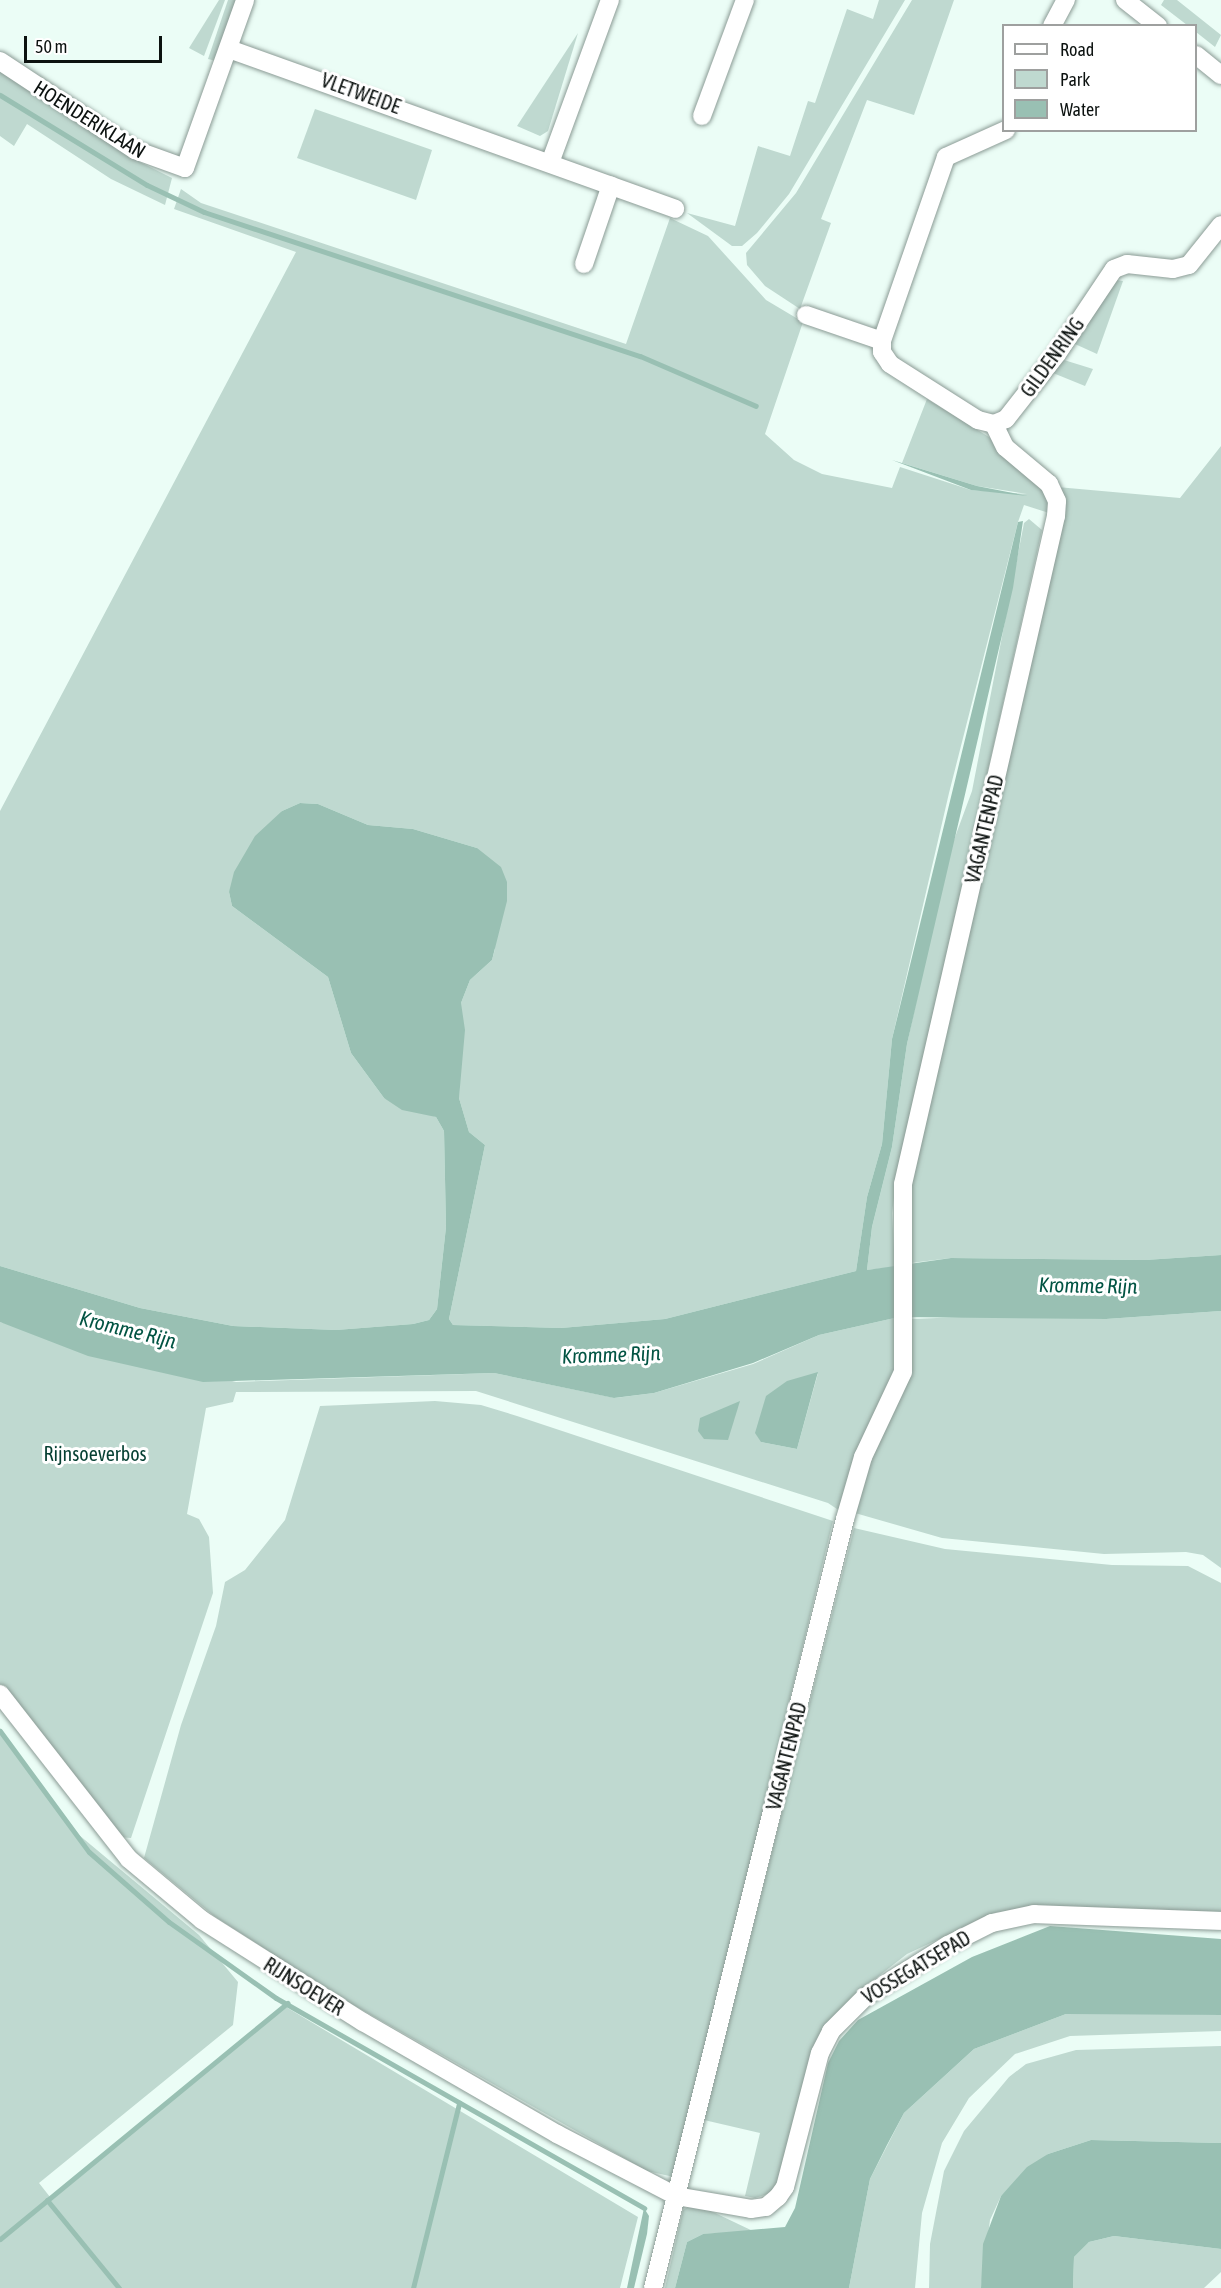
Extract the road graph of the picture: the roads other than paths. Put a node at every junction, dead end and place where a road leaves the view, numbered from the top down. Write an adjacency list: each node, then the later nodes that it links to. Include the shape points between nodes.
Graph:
1 (245, 0): 8 (street)
2 (610, 0): 14 (street)
3 (745, 0): 12 (street)
4 (1066, 0): 6 (street)
5 (1125, 0): 7 (street)
6 (1053, 24)
7 (1155, 24)
8 (229, 49): 10 (street, HOENDERIKLAAN, via 185,168 135,150); 14 (street, VLETWEIDE)
9 (1197, 56): 11 (street)
10 (0, 62)
11 (1221, 75)
12 (702, 116)
13 (1002, 132): 20 (street, via 946,157)
14 (550, 163): 15 (street, VLETWEIDE)
15 (611, 185): 16 (street, VLETWEIDE); 18 (street)
16 (675, 209)
17 (1221, 225): 21 (street, GILDENRING, via 1189,265 1173,269 1127,264 1114,268 1057,354 1006,419)
18 (584, 264)
19 (806, 315): 20 (street)
20 (882, 341): 21 (street, via 882,352 890,364 978,420)
21 (994, 424): 24 (street, VAGANTENPAD, via 1005,447 1049,484 1057,501 1056,516 903,1184 903,1372 863,1456 845,1520)
22 (0, 1694): 24 (street, RIJNSOEVER, via 129,1859 202,1920 404,2046)
23 (1221, 1922): 24 (street, VOSSEGATSEPAD, via 1035,1914 992,1923 948,1945 865,1997 831,2031 820,2053 785,2187 778,2197 766,2207 751,2209)
24 (676, 2196): 25 (street, VAGANTENPAD)
25 (653, 2288)

